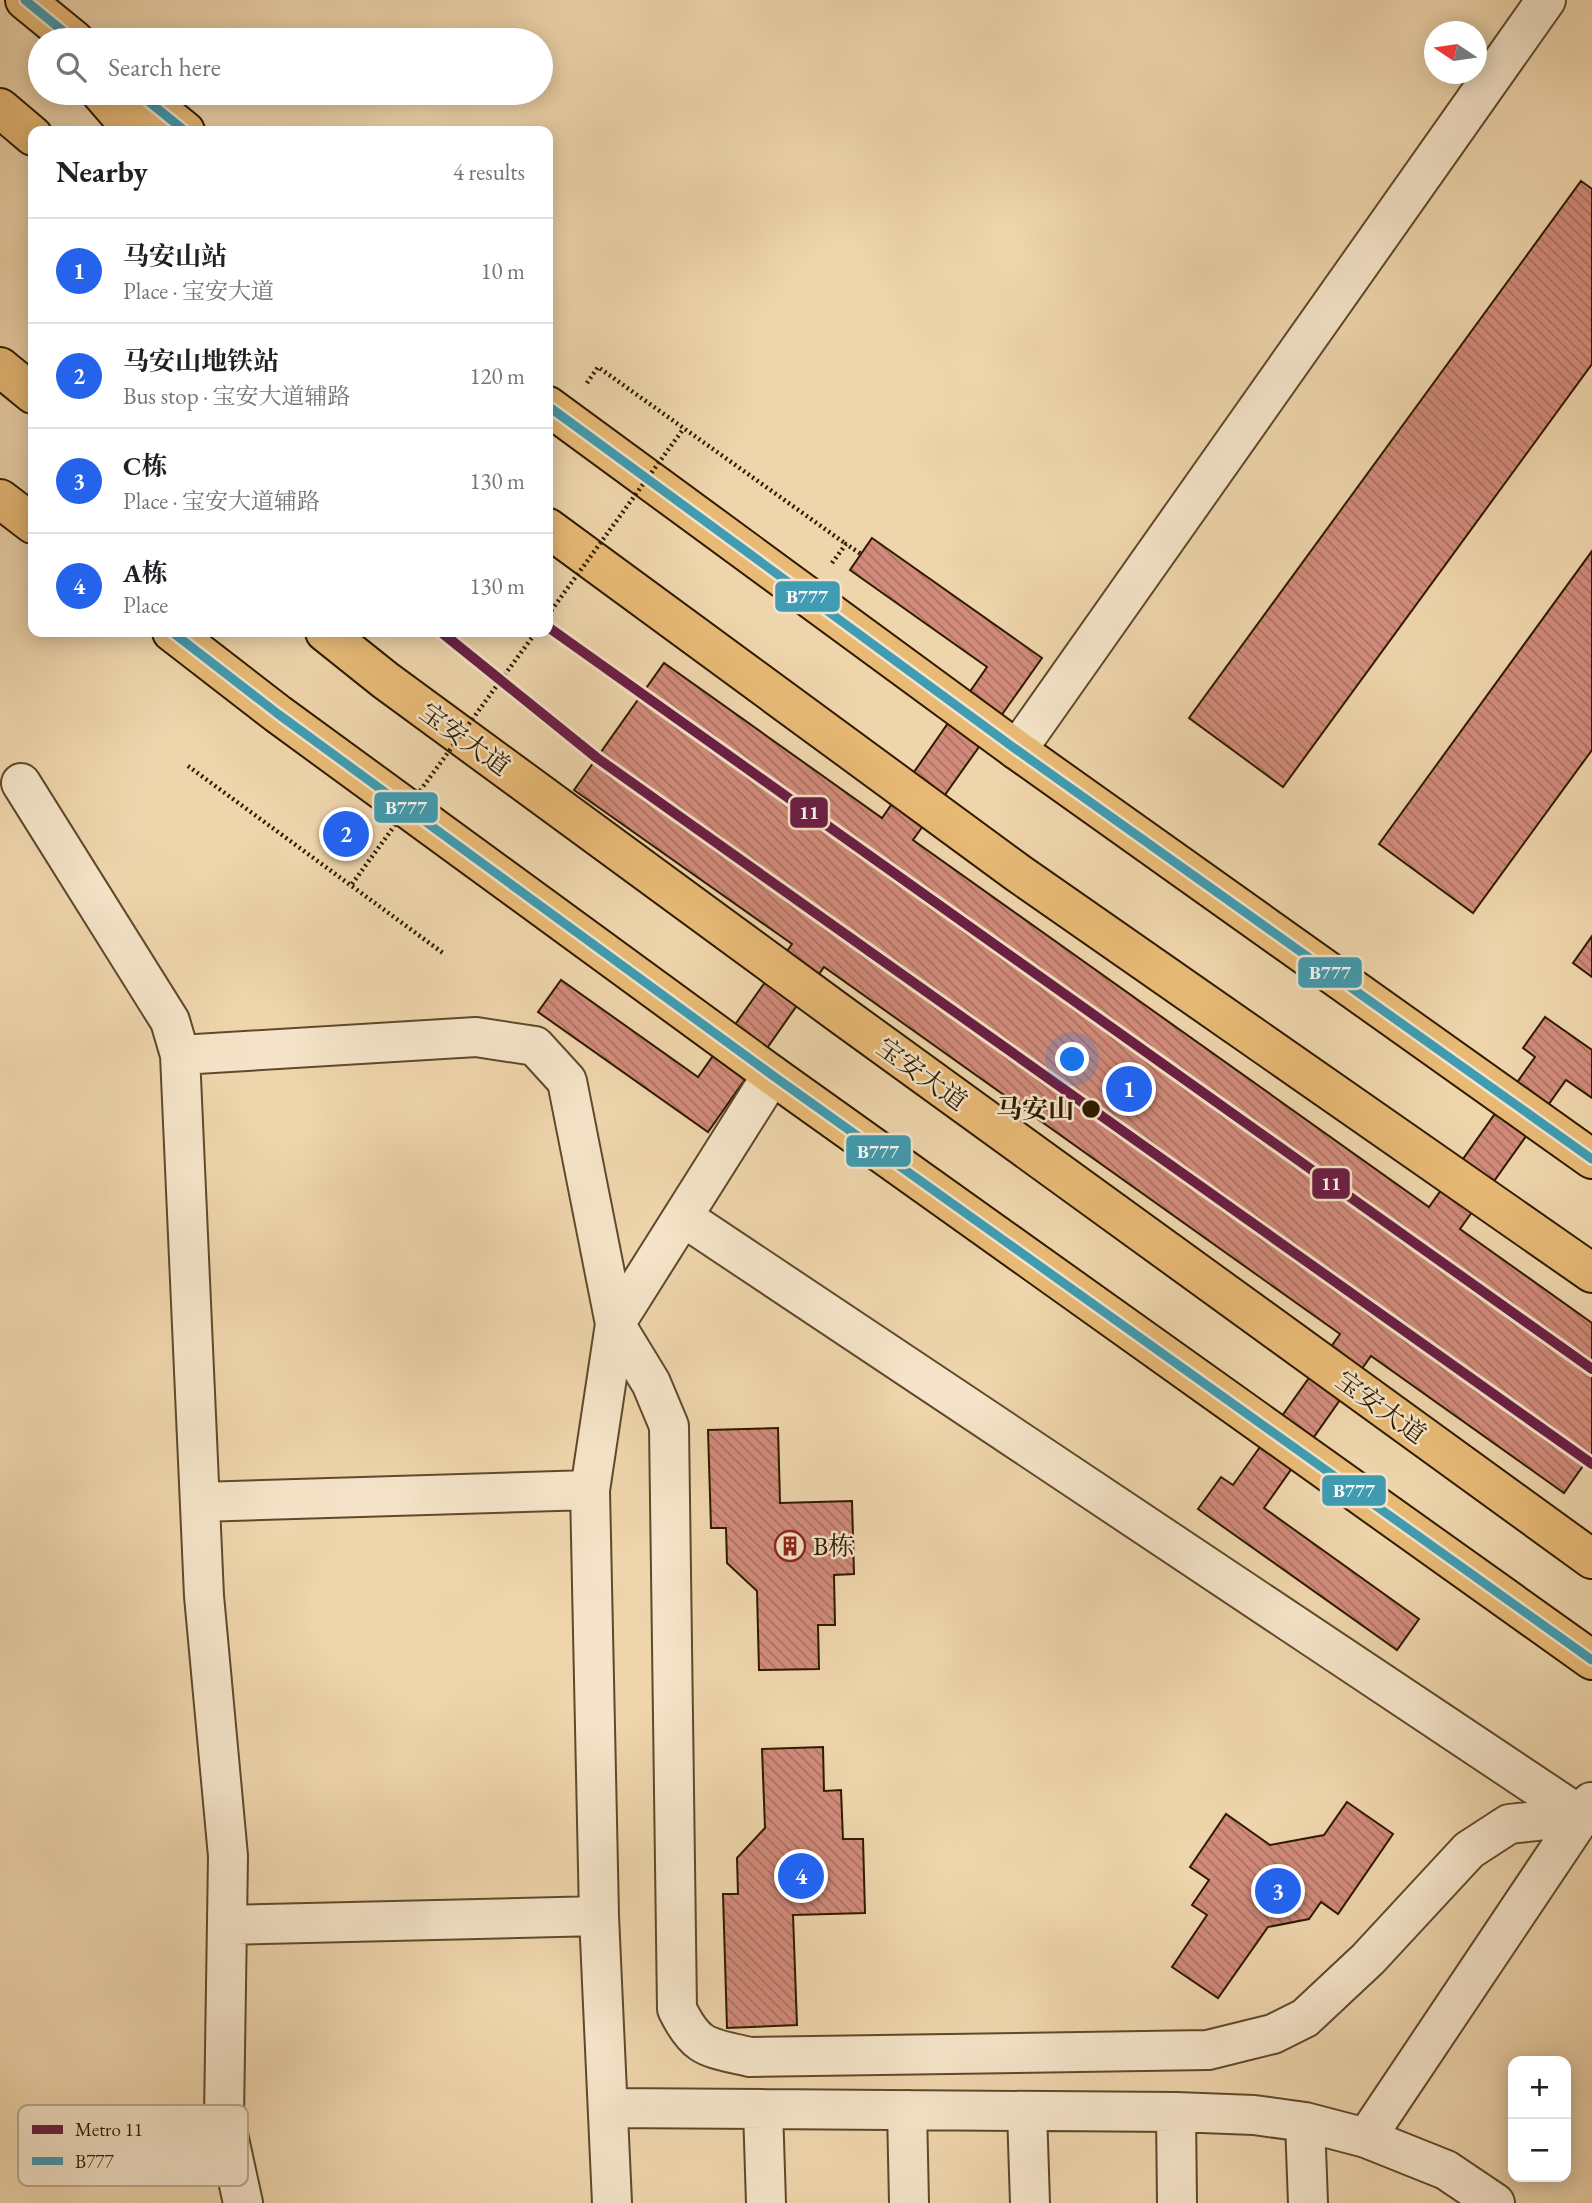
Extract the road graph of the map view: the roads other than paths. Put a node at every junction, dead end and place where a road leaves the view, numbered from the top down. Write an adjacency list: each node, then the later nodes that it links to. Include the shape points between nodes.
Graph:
1 (22, 0): 3 (main road); 4 (main road)
2 (1546, 0): 19 (street)
3 (45, 28)
4 (58, 28)
5 (111, 105): 8 (main road)
6 (153, 105): 9 (main road)
7 (0, 108): 10 (main road)
8 (130, 126)
9 (178, 126)
10 (28, 132)
11 (0, 367): 12 (main road)
12 (28, 390)
13 (564, 399): 19 (main road)
14 (0, 499): 15 (main road)
15 (28, 520)
16 (553, 532): 25 (main road, via 1018,873)
17 (178, 637): 22 (main road)
18 (331, 637): 29 (main road, 宝安大道, via 809,992)
19 (1017, 750): 23 (main road)
20 (21, 783): 21 (street, via 170,1021)
21 (180, 1055): 26 (street, via 476,1037 535,1046 567,1081); 28 (street)
22 (772, 1075): 24 (street); 30 (main road)
23 (1592, 1159)
24 (683, 1217): 26 (street); 31 (street)
25 (1592, 1273)
26 (615, 1324): 27 (street); 31 (street, via 651,1382 669,1426 677,2009 688,2032 706,2047 750,2057 1208,2050 1273,2034 1305,2018 1368,1959 1469,1850 1509,1824)
27 (590, 1490): 28 (street); 32 (street)
28 (200, 1502): 33 (street, via 228,1856)
29 (1592, 1559)
30 (1592, 1660)
31 (1586, 1808): 41 (street)
32 (599, 1916): 33 (street); 35 (street)
33 (227, 1925): 34 (street)
34 (224, 2105)
35 (609, 2108): 36 (street); 43 (street)
36 (763, 2109): 37 (street); 44 (street)
37 (906, 2110): 38 (street); 45 (street)
38 (1027, 2111): 39 (street); 46 (street)
39 (1176, 2112): 40 (street); 47 (street)
40 (1305, 2122): 41 (street); 48 (street)
41 (1366, 2138): 42 (street)
42 (1446, 2186): 49 (street)
43 (612, 2203)
44 (766, 2203)
45 (909, 2203)
46 (1030, 2203)
47 (1177, 2203)
48 (1308, 2203)
49 (1494, 2203)

